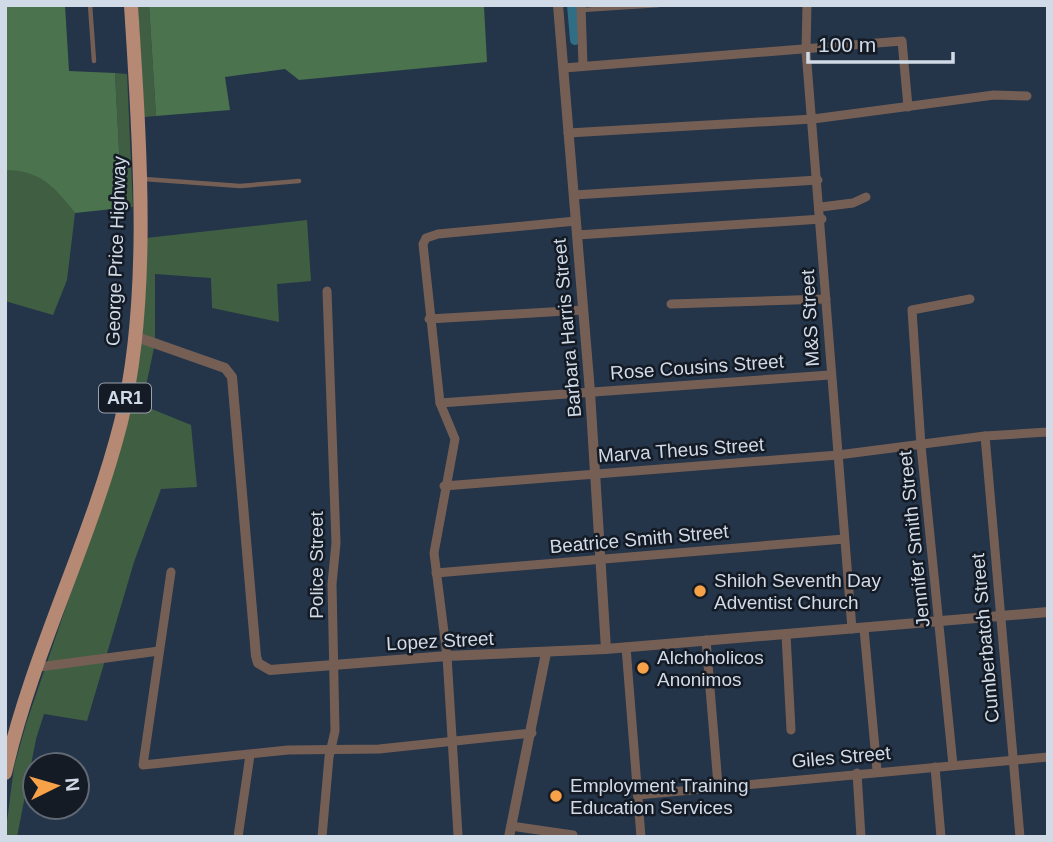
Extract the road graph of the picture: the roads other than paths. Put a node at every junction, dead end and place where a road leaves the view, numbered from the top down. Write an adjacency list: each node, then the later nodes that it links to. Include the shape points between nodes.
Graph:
1 (90, 5): 8 (lane)
2 (131, 5): 15 (main road, George Price Highway / AR1)
3 (558, 5): 10 (street, Barbara Harris Street)
4 (659, 5): 6 (lane)
5 (807, 5): 7 (street, M&S Street)
6 (581, 8): 9 (street)
7 (806, 51): 9 (street); 12 (street, via 902,41); 13 (street, M&S Street)
8 (94, 61)
9 (583, 66): 10 (street)
10 (564, 68): 14 (street, Barbara Harris Street)
11 (1027, 96): 12 (street, via 994,95)
12 (908, 107): 13 (street)
13 (813, 119): 14 (street); 16 (street, M&S Street)
14 (568, 133): 18 (street, Barbara Harris Street)
15 (139, 179): 17 (lane, via 240,186); 30 (main road, George Price Highway / AR1)
16 (818, 180): 18 (street); 20 (street, M&S Street)
17 (299, 181)
18 (573, 195): 22 (street, Barbara Harris Street)
19 (866, 197): 20 (street)
20 (821, 207): 21 (street, M&S Street)
21 (822, 219): 23 (street); 25 (street, M&S Street)
22 (576, 221): 23 (street, Barbara Harris Street); 29 (street, via 426,238 422,251)
23 (577, 236): 28 (street, Barbara Harris Street)
24 (327, 292): 56 (street, Police Street, via 336,543 332,584)
25 (826, 299): 27 (street); 31 (street, M&S Street)
26 (970, 299): 36 (street, Jennifer Smith Street, via 912,310)
27 (671, 304)
28 (583, 310): 29 (street); 32 (street, Barbara Harris Street)
29 (429, 319): 33 (street)
30 (134, 336): 56 (street, Lopez Street, via 225,368 232,377 258,663 277,671); 57 (main road, George Price Highway / AR1, via 116,441)
31 (830, 375): 32 (street, Rose Cousins Street); 37 (street, M&S Street)
32 (590, 392): 33 (street, Rose Cousins Street); 38 (street, Barbara Harris Street)
33 (440, 402): 39 (street, via 454,439)
34 (1048, 432): 35 (street, Marva Theus Street)
35 (985, 436): 36 (street, Marva Theus Street); 45 (street, Cumberbatch Street)
36 (921, 446): 37 (street, Marva Theus Street); 46 (street, Jennifer Smith Street)
37 (838, 455): 38 (street, Marva Theus Street); 40 (street, M&S Street)
38 (596, 474): 39 (street, Marva Theus Street); 41 (street, Barbara Harris Street)
39 (444, 486): 43 (street, via 434,541)
40 (844, 539): 41 (street, Beatrice Smith Street); 47 (street, M&S Street)
41 (601, 561): 43 (street, Beatrice Smith Street); 52 (street, Barbara Harris Street)
42 (170, 572): 53 (street)
43 (436, 573): 55 (street)
44 (1048, 612): 45 (street, Lopez Street)
45 (1001, 617): 46 (street, Lopez Street); 64 (street, Cumberbatch Street)
46 (940, 622): 48 (street, Lopez Street); 65 (street, Jennifer Smith Street)
47 (852, 629): 48 (street, Lopez Street); 49 (street, Lopez Street)
48 (864, 629): 67 (street)
49 (786, 634): 50 (street, Lopez Street); 58 (street)
50 (706, 640): 51 (street, Lopez Street); 70 (street)
51 (626, 647): 52 (street, Lopez Street); 71 (street)
52 (607, 649): 54 (street, Lopez Street)
53 (159, 651): 57 (street); 62 (street, via 143,765)
54 (546, 653): 55 (street, Lopez Street); 59 (street)
55 (447, 656): 56 (street, Lopez Street); 60 (street)
56 (335, 665): 61 (street, Police Street)
57 (39, 667): 68 (main road, George Price Highway / AR1)
58 (791, 730)
59 (532, 733): 60 (street); 72 (street)
60 (452, 740): 61 (street, via 379,749); 73 (street)
61 (332, 748): 62 (street); 76 (street, Police Street)
62 (250, 755): 75 (street)
63 (1048, 757): 64 (street, Giles Street)
64 (1014, 760): 65 (street, Giles Street); 80 (street, Cumberbatch Street)
65 (953, 765): 66 (street, Giles Street)
66 (934, 767): 67 (street, Giles Street); 79 (street)
67 (877, 771): 69 (street, Giles Street)
68 (5, 773)
69 (857, 774): 70 (street, Giles Street); 78 (street)
70 (719, 785): 71 (street, Giles Street)
71 (638, 795): 77 (street)
72 (510, 831): 74 (street)
73 (458, 835)
74 (573, 835)
75 (238, 837)
76 (322, 837)
77 (641, 837)
78 (861, 837)
79 (940, 837)
80 (1020, 837)

